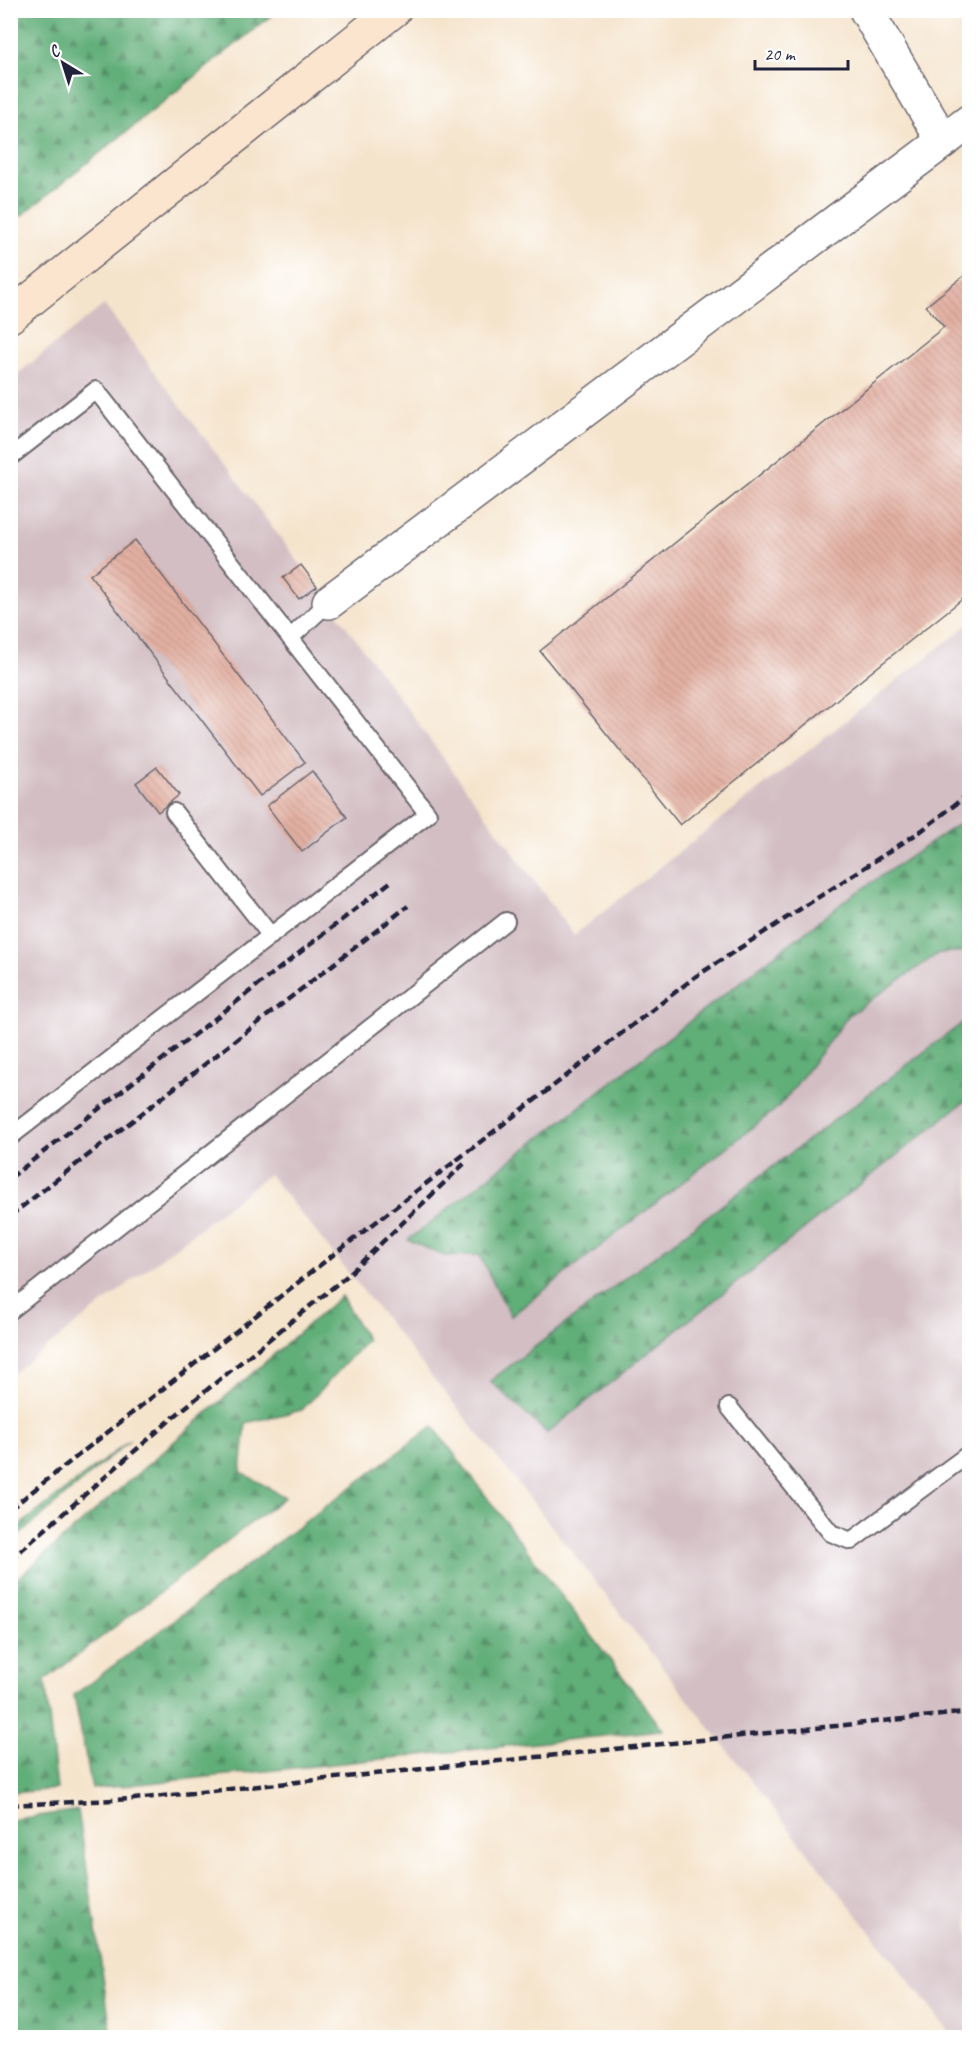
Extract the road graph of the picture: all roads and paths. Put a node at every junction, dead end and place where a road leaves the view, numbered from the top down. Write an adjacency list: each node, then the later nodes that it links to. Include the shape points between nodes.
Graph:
1 (394, 10): 5 (main road)
2 (866, 10): 4 (street)
3 (969, 121): 4 (street)
4 (943, 141): 7 (street)
5 (10, 316)
6 (10, 457): 8 (lane, via 96,390)
7 (329, 602): 8 (lane)
8 (290, 638): 11 (lane, via 428,814)
9 (174, 812): 11 (lane)
10 (506, 921): 13 (lane)
11 (271, 936): 12 (lane)
12 (10, 1137)
13 (10, 1311)
14 (729, 1407): 15 (lane, via 831,1533 850,1541)
15 (969, 1453)

